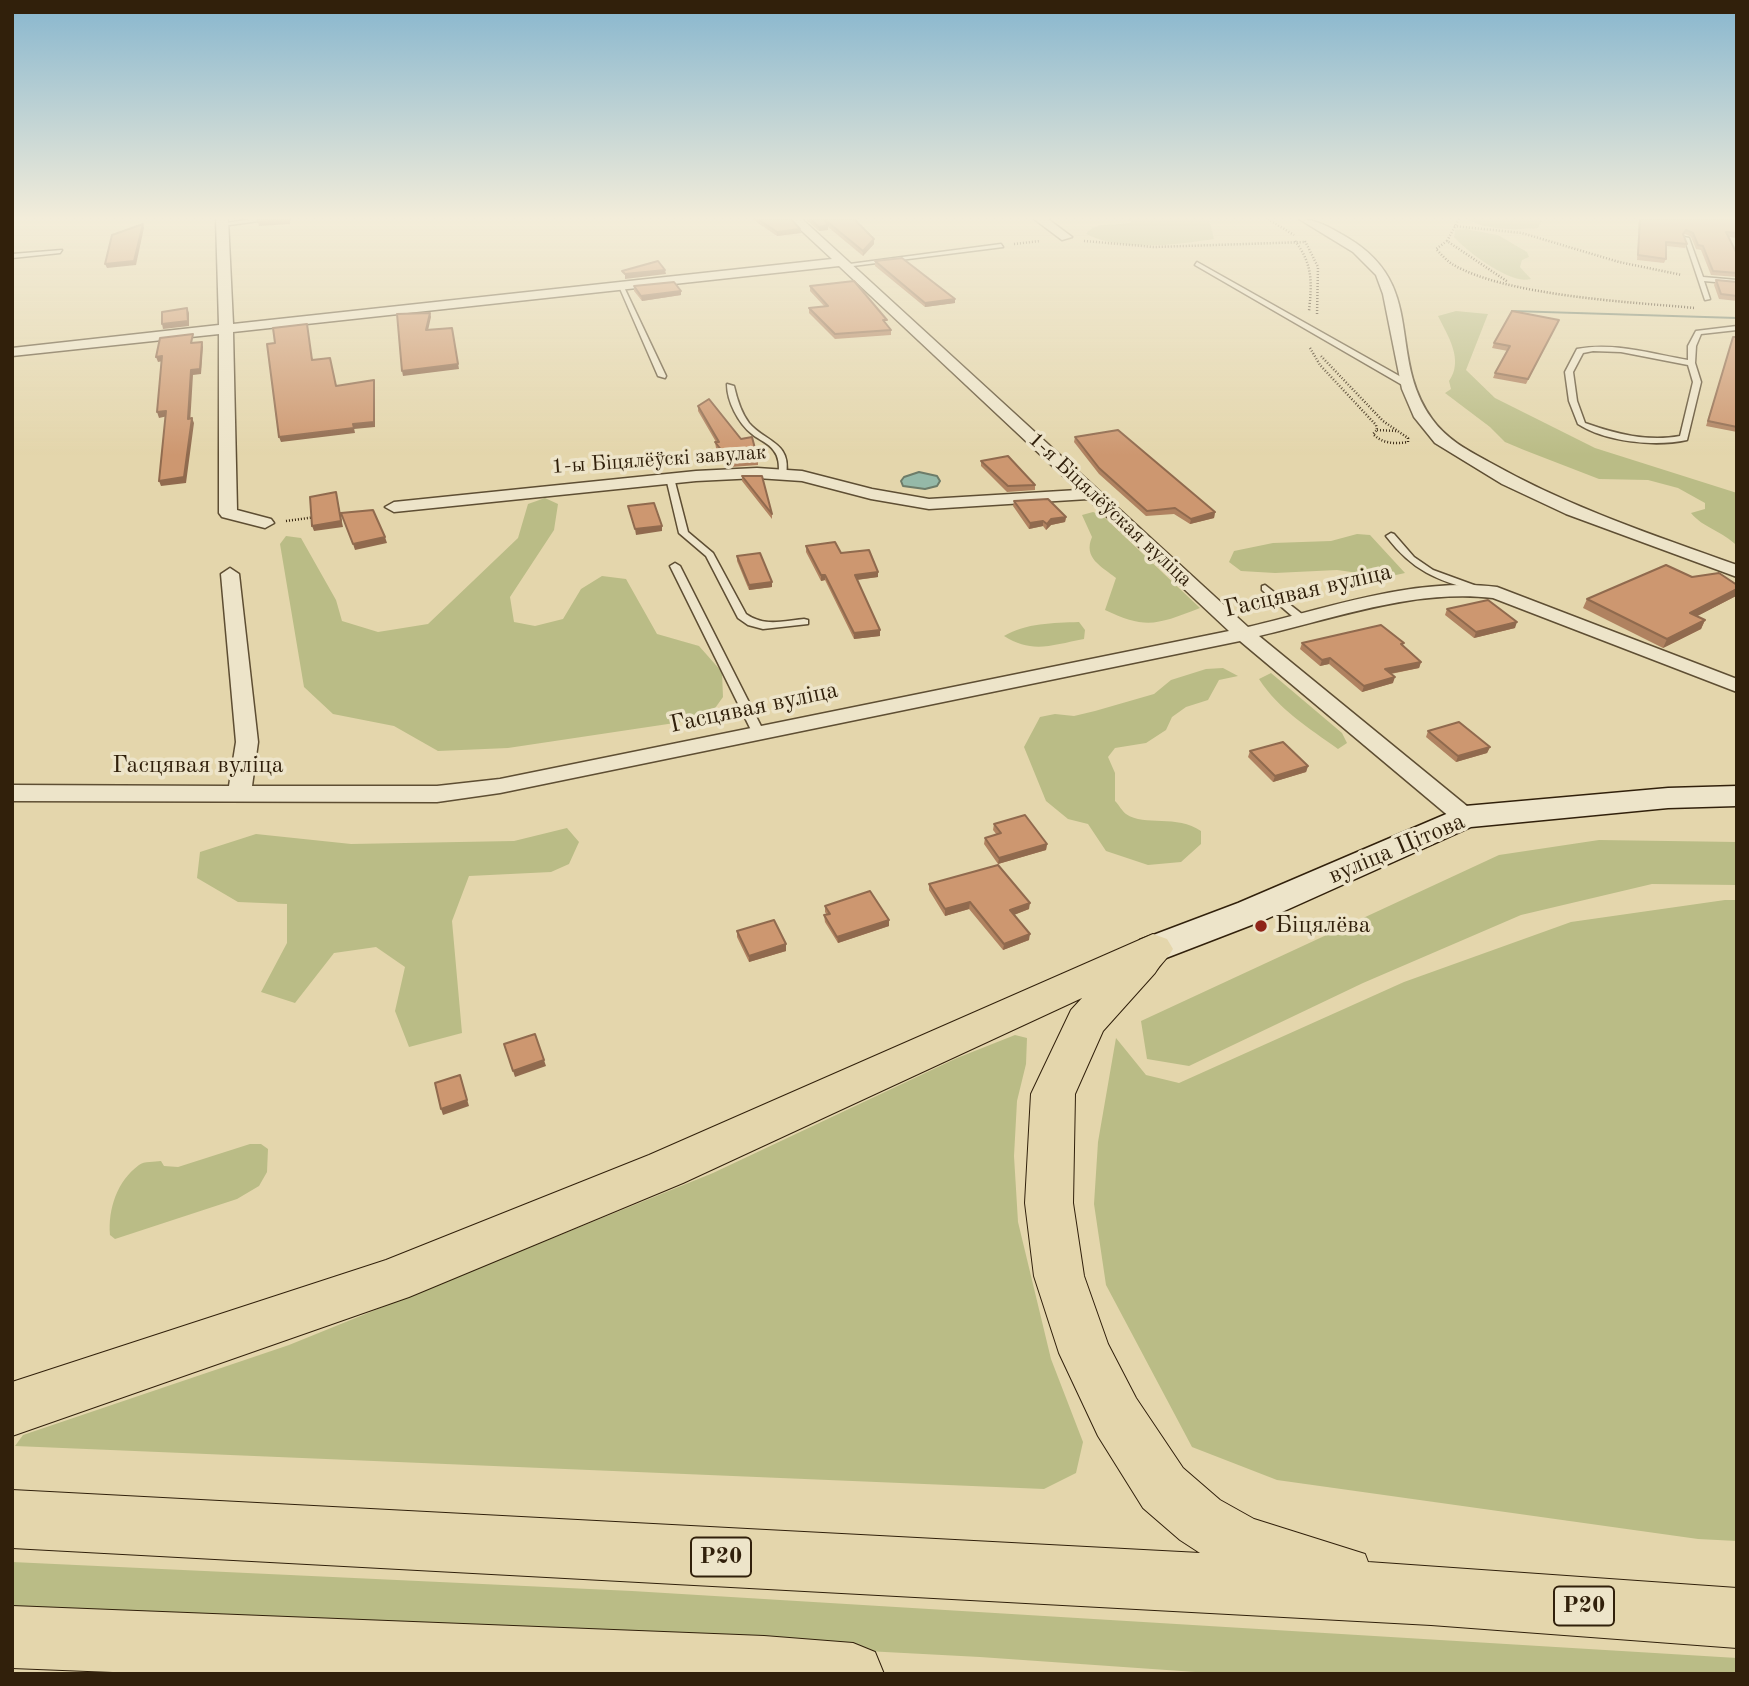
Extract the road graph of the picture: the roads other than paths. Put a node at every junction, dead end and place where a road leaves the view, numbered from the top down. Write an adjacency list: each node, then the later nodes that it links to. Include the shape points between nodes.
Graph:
1 (225, 298): 8 (street)
2 (509, 298): 8 (street)
3 (626, 298): 11 (lane)
4 (880, 298): 16 (street, 1-я Біцялёўская вуліца)
5 (1256, 298): 12 (lane)
6 (1390, 298): 12 (street)
7 (1737, 328): 10 (lane, via 1698,332)
8 (226, 330): 9 (street); 18 (street, via 228,513)
9 (12, 352)
10 (1691, 363): 10 (lane, via 1697,382 1684,438 1667,442 1634,439 1582,424 1569,372 1580,351 1615,350)
11 (662, 376)
12 (1408, 384): 21 (street, via 1415,406 1432,430 1508,481 1594,519)
13 (730, 386): 14 (lane, via 746,425 773,443 784,458)
14 (783, 473): 15 (street, 1-ы Біцялёўскі завулак); 16 (street, 1-ы Біцялёўскі завулак, via 929,504)
15 (670, 478): 17 (street, 1-ы Біцялёўскі завулак); 26 (lane, via 684,533 710,555 742,616 763,626)
16 (1092, 494): 27 (street, 1-я Біцялёўская вуліца)
17 (394, 507)
18 (265, 523)
19 (1391, 536): 24 (lane, via 1416,567)
20 (675, 566): 29 (lane)
21 (1737, 571)
22 (230, 574): 30 (street, via 247,742)
23 (1265, 588): 25 (lane)
24 (1497, 593): 25 (street, Гасцявая вуліца, via 1464,589 1419,592); 28 (street)
25 (1303, 620): 27 (street, Гасцявая вуліца)
26 (804, 622)
27 (1244, 634): 29 (street, Гасцявая вуліца); 33 (street, 1-я Біцялёўская вуліца)
28 (1737, 686)
29 (759, 734): 30 (street, Гасцявая вуліца, via 500,786 437,794)
30 (240, 792): 31 (street, Гасцявая вуліца)
31 (12, 793)
32 (1737, 796): 33 (main road, вуліца Цітова)
33 (1465, 817): 34 (main road, вуліца Цітова, via 1250,912)
34 (1153, 949): 35 (main road, via 666,1169 391,1281); 37 (main road, via 1086,1022 1053,1094 1049,1203 1059,1276 1085,1353 1117,1417 1163,1488 1200,1520 1242,1545)
35 (12, 1409)
36 (12, 1520): 37 (main road, Р20)
37 (1431, 1595): 38 (main road, Р20)
38 (1737, 1618)
39 (12, 1637): 40 (main road)
40 (853, 1674)

